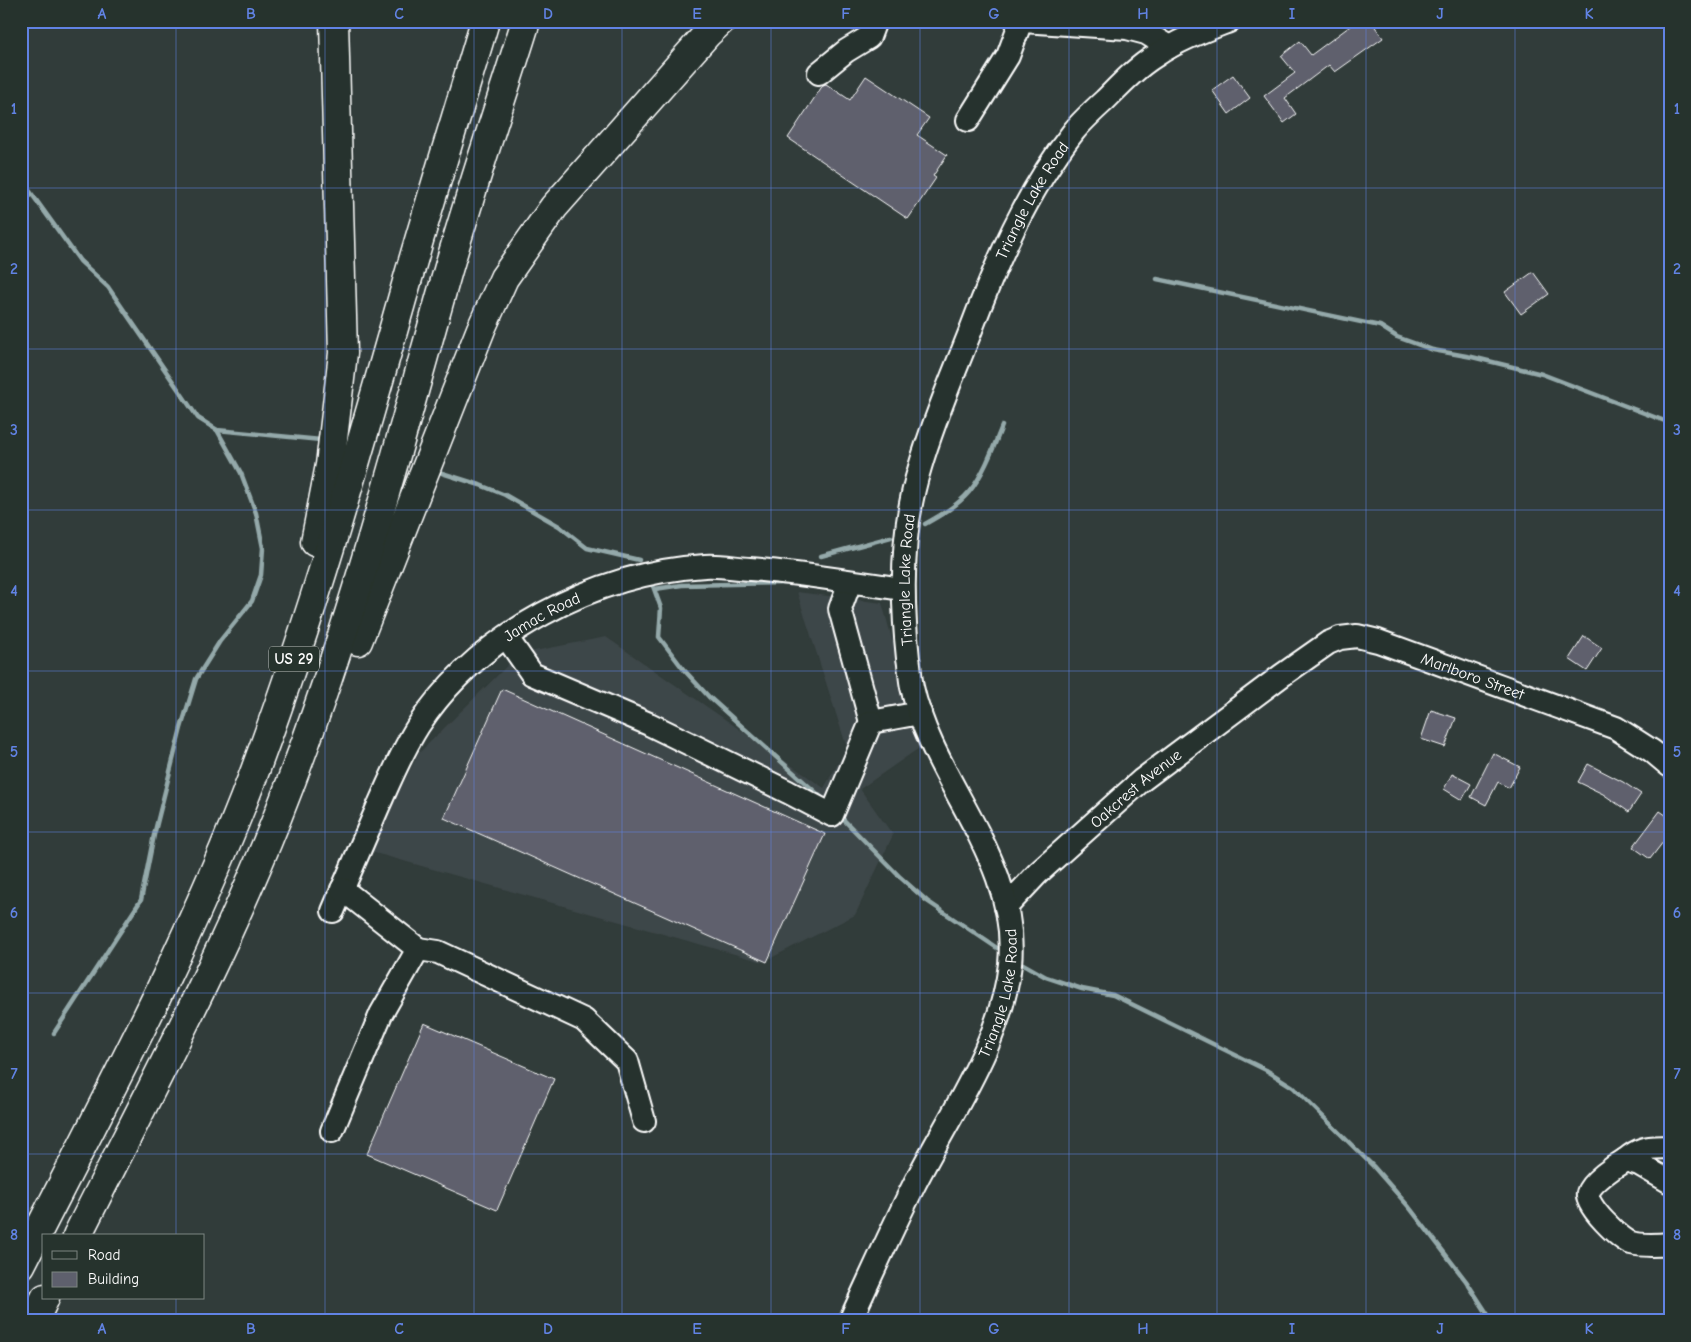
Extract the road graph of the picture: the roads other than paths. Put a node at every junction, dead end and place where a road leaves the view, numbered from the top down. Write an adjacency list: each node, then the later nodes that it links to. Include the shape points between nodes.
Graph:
1 (334, 21): 14 (highway, via 343,353 330,465)
2 (485, 21): 14 (highway, US 29, via 323,573)
3 (526, 21): 18 (highway, US 29, via 449,267 362,573)
4 (721, 21): 18 (highway, via 554,207 504,278 338,691)
5 (875, 21): 9 (street, via 870,37)
6 (1022, 21): 8 (street, via 1127,28 1146,33); 10 (street, via 1008,56)
7 (1229, 21): 8 (street, Triangle Lake Road)
8 (1169, 47): 12 (street, Triangle Lake Road, via 1129,76 1076,128 1047,169 1015,225 975,318 919,470 908,521)
9 (818, 73)
10 (968, 120)
11 (850, 582): 12 (street, Jamac Road); 13 (street, Jamac Road, via 706,565 653,573 611,583 562,603); 17 (street, via 840,609)
12 (903, 589): 16 (street, Triangle Lake Road, via 912,687)
13 (507, 638): 17 (street, via 532,674 649,724 832,815); 20 (street, Jamac Road, via 482,655 447,689 418,726)
14 (293, 664): 31 (highway, US 29, via 252,777 201,902 124,1065)
15 (1275, 681): 19 (street, Marlboro Street, via 1328,643 1357,636 1616,728); 21 (street, Oakcrest Avenue, via 1142,780)
16 (920, 713): 17 (street); 21 (street, Triangle Lake Road, via 926,731 973,821 1001,886)
17 (868, 728)
18 (304, 746): 29 (highway, US 29, via 277,820 220,948)
19 (1670, 766)
20 (342, 889): 22 (street, Jamac Road); 23 (street)
21 (1006, 907): 34 (street, Triangle Lake Road, via 1010,961 1003,1004 979,1063 913,1186)
22 (333, 911)
23 (418, 949): 24 (street, via 438,952 584,1020 627,1061); 25 (street, via 381,1014)
24 (644, 1121)
25 (332, 1131)
26 (1670, 1147): 27 (street, via 1643,1148)
27 (1625, 1160): 28 (street); 30 (street, via 1600,1179 1588,1192 1588,1199 1598,1215 1629,1243)
28 (1670, 1182)
29 (78, 1234)
30 (1670, 1244)
31 (21, 1265)
32 (44, 1300): 33 (highway)
33 (34, 1321)
34 (850, 1321)

